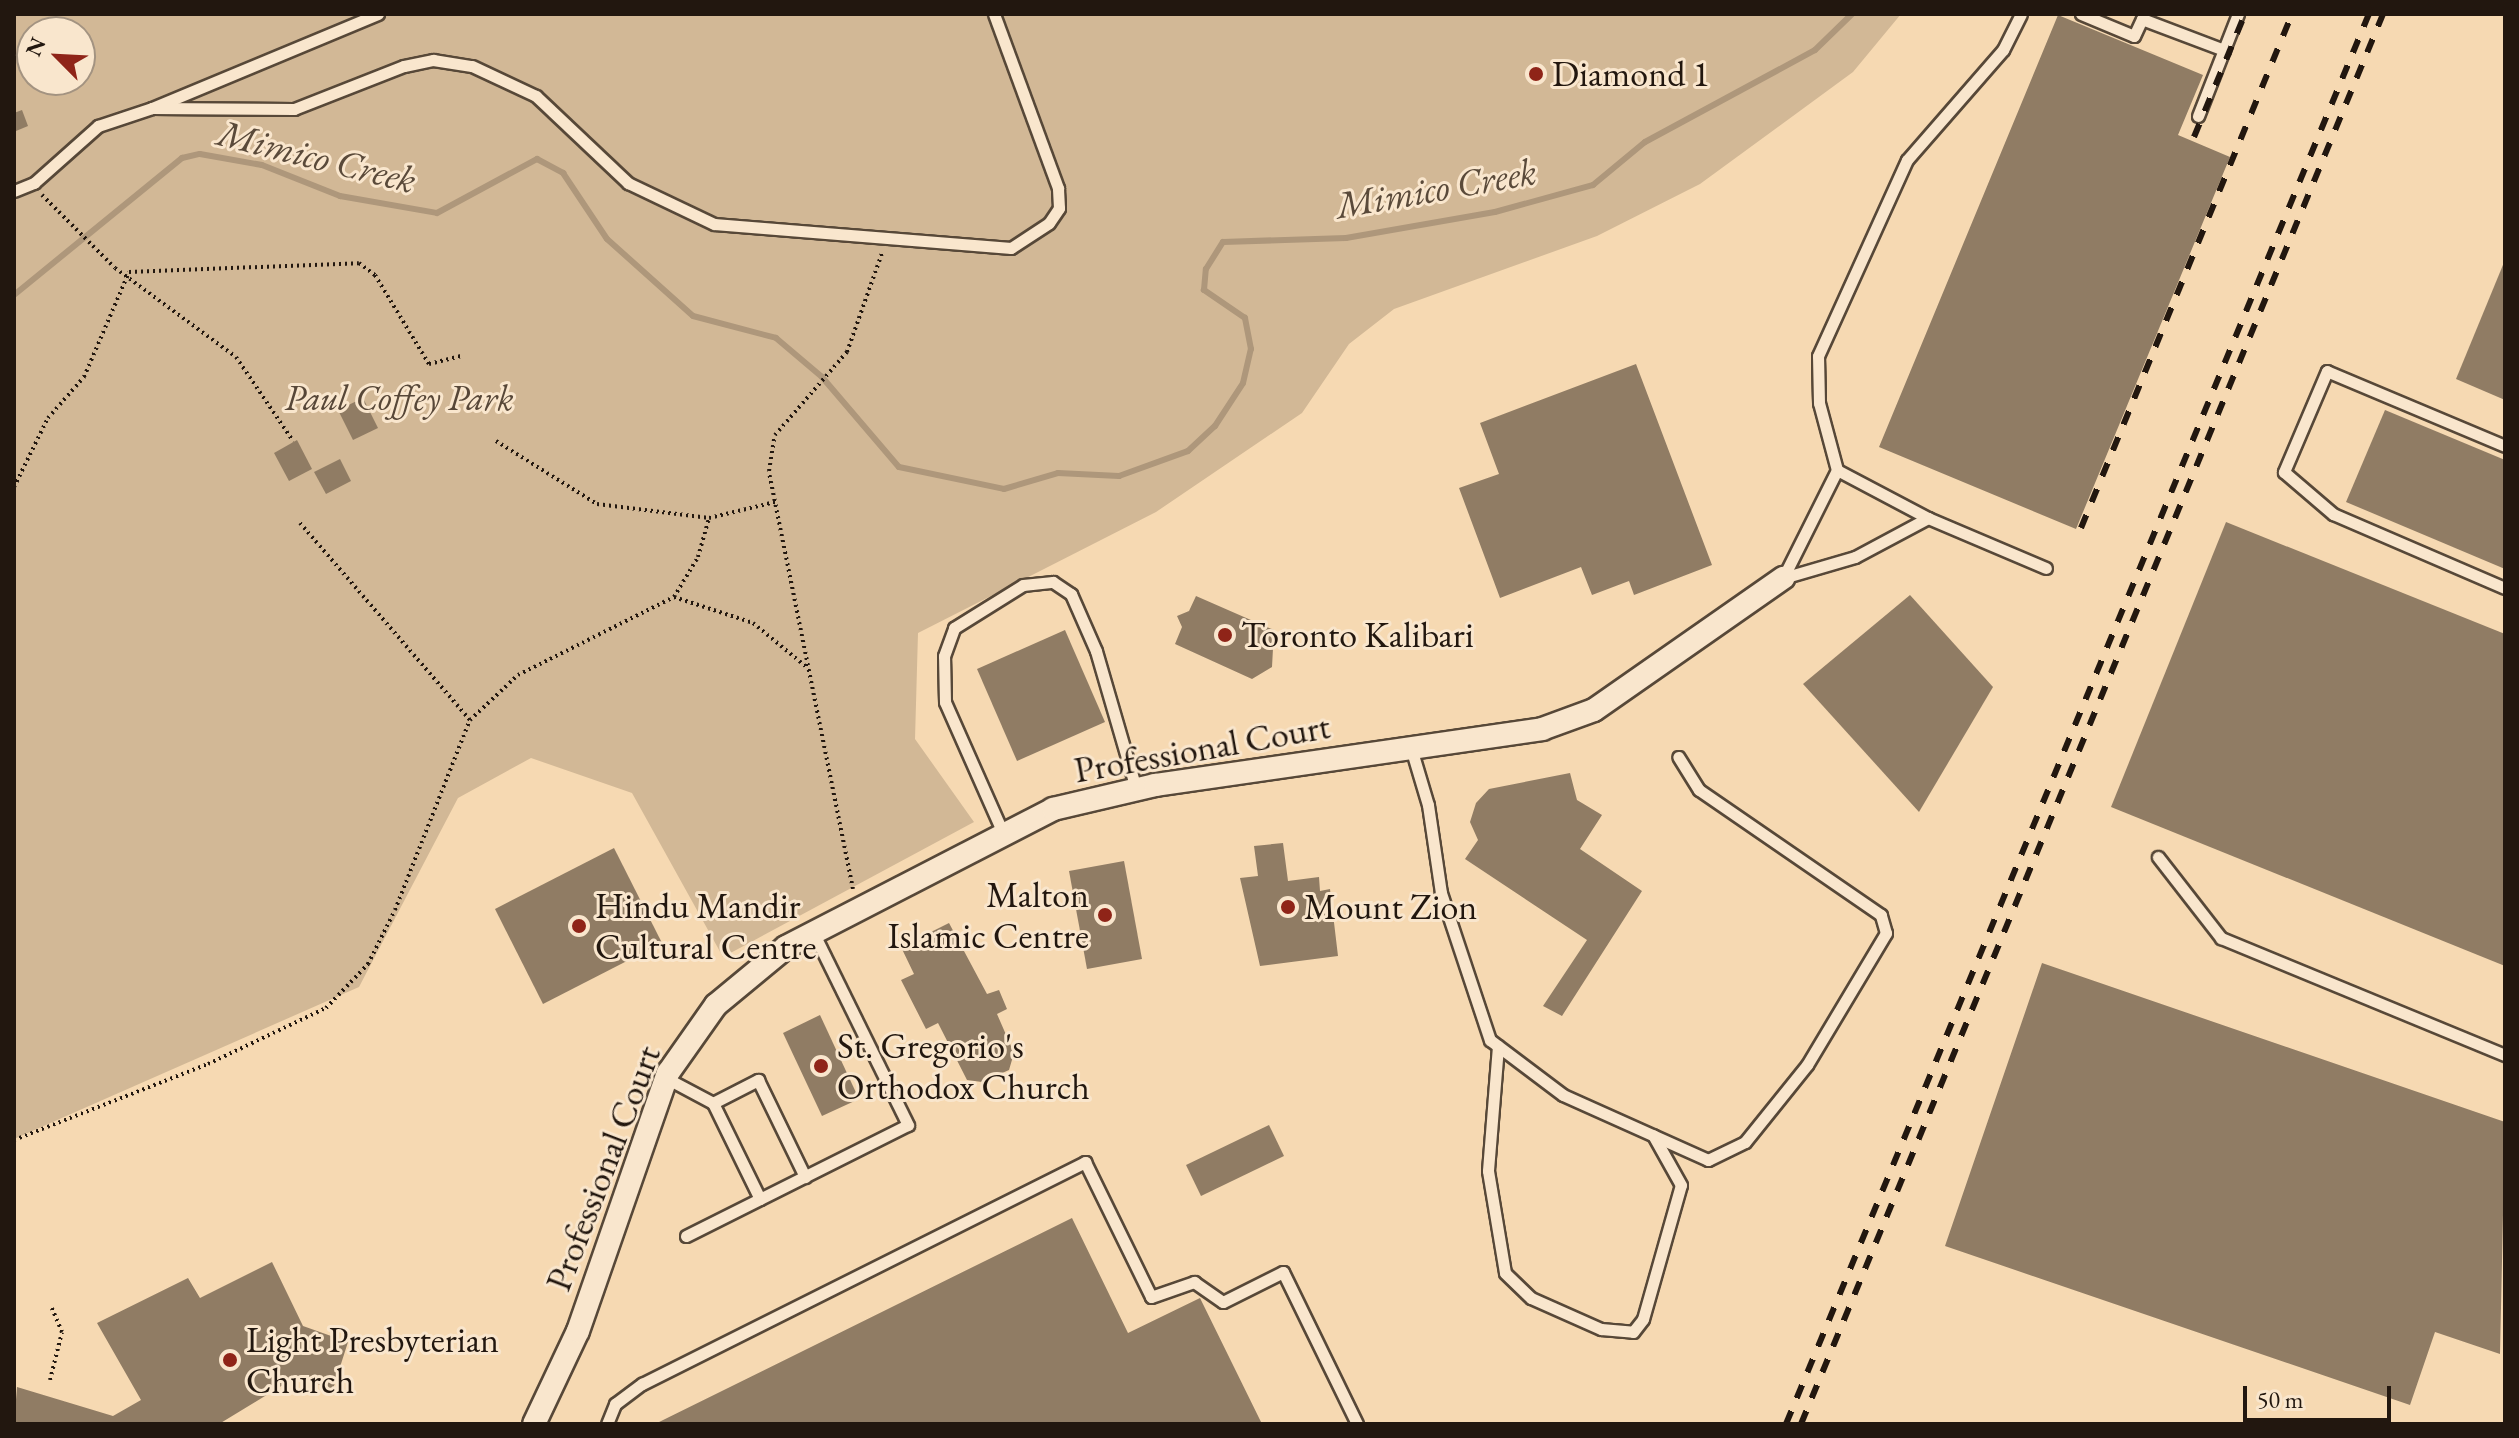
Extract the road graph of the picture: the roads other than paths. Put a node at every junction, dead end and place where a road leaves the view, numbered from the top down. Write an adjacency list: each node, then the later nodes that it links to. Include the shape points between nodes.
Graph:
1 (378, 14): 8 (lane)
2 (994, 14): 8 (lane, via 1059,208 1011,248 728,226 673,209 628,183 536,96 505,77 433,60 294,109)
3 (2021, 14): 12 (lane, via 2003,50 1907,160 1818,356 1819,403)
4 (2081, 14): 6 (lane, via 2134,36)
5 (2238, 14): 7 (lane)
6 (2143, 16): 7 (lane)
7 (2224, 50): 9 (lane)
8 (152, 108): 10 (lane, via 98,126 34,183)
9 (2198, 116)
10 (14, 191)
11 (2505, 446): 16 (lane, via 2327,371 2284,472 2333,514)
12 (1837, 470): 13 (lane); 15 (lane)
13 (1928, 518): 14 (lane); 15 (lane, via 1855,557)
14 (2046, 568)
15 (1783, 578): 17 (street, Professional Court, via 1594,710 1542,729)
16 (2505, 588)
17 (1411, 748): 19 (street, Professional Court); 23 (lane, via 1428,805 1441,893)
18 (1678, 757): 27 (lane, via 1699,790 1881,915 1886,933 1807,1065 1745,1142 1708,1160)
19 (1136, 789): 20 (street, Professional Court, via 1053,809); 20 (lane, via 1071,594 1053,582 1023,585 954,628 944,656 945,702)
20 (1003, 833): 22 (street, Professional Court)
21 (2158, 857): 24 (lane, via 2221,938)
22 (813, 932): 25 (street, Professional Court, via 716,1005); 28 (lane, via 908,1125)
23 (1498, 1046): 27 (lane, via 1563,1095); 27 (lane, via 1488,1171 1505,1273 1531,1298 1601,1329 1633,1332 1643,1319 1681,1185)
24 (2505, 1055)
25 (666, 1078): 26 (lane); 31 (street, Professional Court, via 578,1331)
26 (713, 1103): 28 (lane, via 758,1080); 29 (lane)
27 (1653, 1135)
28 (805, 1177): 29 (lane)
29 (760, 1199): 30 (lane)
30 (686, 1236)
31 (534, 1424)
32 (607, 1424): 33 (lane, via 615,1404 642,1384 1085,1162 1151,1297 1194,1282 1223,1302 1283,1272)
33 (1357, 1424)

